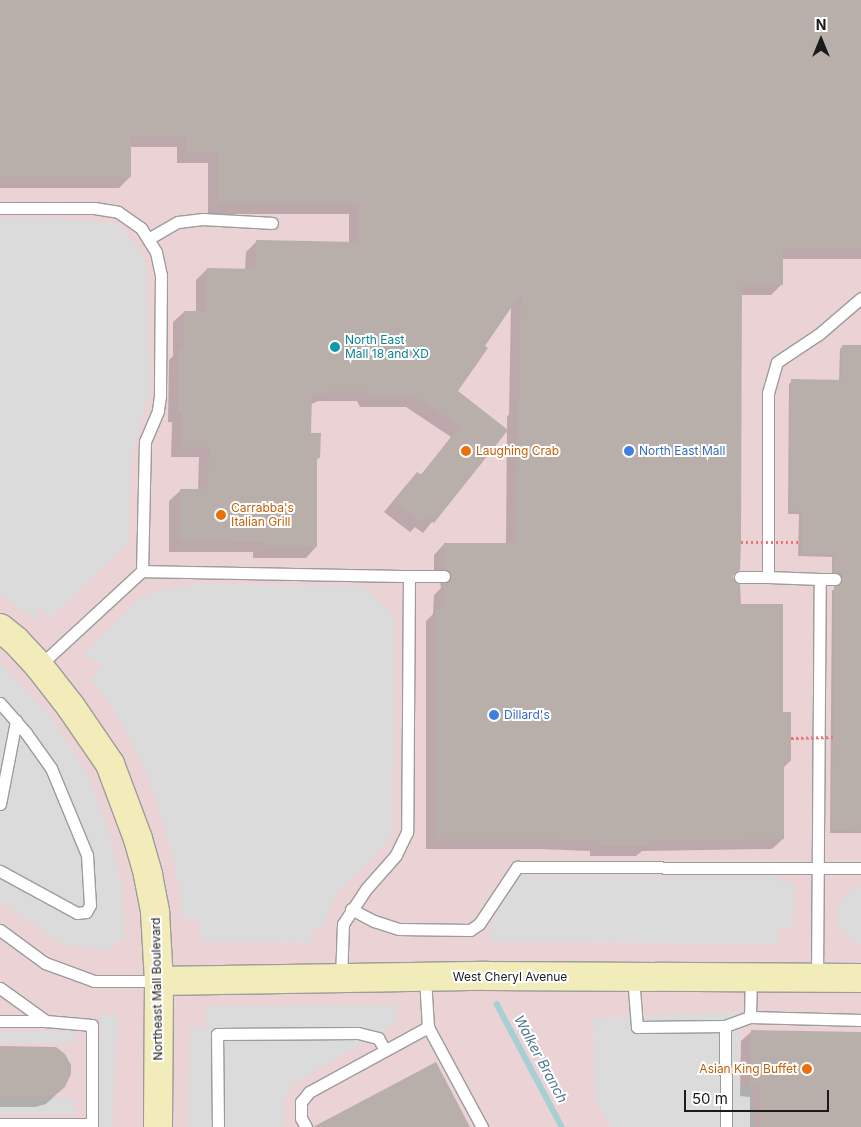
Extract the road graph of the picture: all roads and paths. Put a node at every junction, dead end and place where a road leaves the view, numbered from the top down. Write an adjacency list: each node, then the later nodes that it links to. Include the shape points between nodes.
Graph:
1 (0, 208): 3 (lane, via 106,209 118,212 141,228)
2 (272, 223): 3 (lane, via 203,219 178,222)
3 (148, 239): 7 (lane, via 156,252 160,275 161,376 158,411 145,441)
4 (861, 298): 11 (lane, via 819,334 777,362 771,377)
5 (741, 542): 6 (path, bridge)
6 (801, 542)
7 (142, 571): 8 (lane); 15 (lane)
8 (409, 576): 9 (lane); 24 (lane, via 407,832 396,855)
9 (444, 576)
10 (740, 577): 11 (lane)
11 (768, 577): 12 (lane)
12 (820, 579): 13 (lane); 21 (lane)
13 (835, 579)
14 (0, 628): 15 (street, Northeast Mall Boulevard)
15 (39, 666): 32 (street, Northeast Mall Boulevard, via 110,764 148,875 155,912)
16 (0, 704): 17 (lane)
17 (16, 721): 20 (lane); 23 (lane, via 51,768 71,811 87,855 90,905 86,912 77,913)
18 (833, 737): 19 (path, bridge)
19 (791, 738)
20 (0, 804)
21 (816, 867): 22 (lane); 24 (lane, via 517,866 479,924 470,930 399,929); 29 (lane)
22 (861, 868)
23 (0, 871)
24 (351, 909): 31 (lane, via 343,924)
25 (0, 930): 32 (lane, via 45,962 94,982)
26 (633, 977): 27 (street, West Cheryl Avenue); 28 (street, West Cheryl Avenue); 38 (lane, via 637,1027)
27 (751, 977): 29 (street, West Cheryl Avenue); 34 (lane)
28 (425, 978): 31 (street, West Cheryl Avenue); 39 (lane)
29 (817, 978): 30 (street, West Cheryl Avenue)
30 (861, 978)
31 (341, 979): 32 (street, West Cheryl Avenue)
32 (159, 980): 43 (street, Northeast Mall Boulevard)
33 (0, 988): 37 (lane)
34 (750, 1017): 35 (lane); 38 (lane)
35 (861, 1020)
36 (0, 1021): 37 (lane)
37 (46, 1021): 42 (lane, via 92,1025)
38 (725, 1026): 47 (lane)
39 (428, 1027): 40 (lane); 46 (lane)
40 (385, 1050): 44 (lane, via 378,1038 358,1034 217,1034); 45 (lane, via 309,1092 302,1102 302,1118)
41 (0, 1124): 42 (lane)
42 (92, 1125)
43 (158, 1127)
44 (218, 1127)
45 (306, 1127)
46 (482, 1127)
47 (726, 1127)

